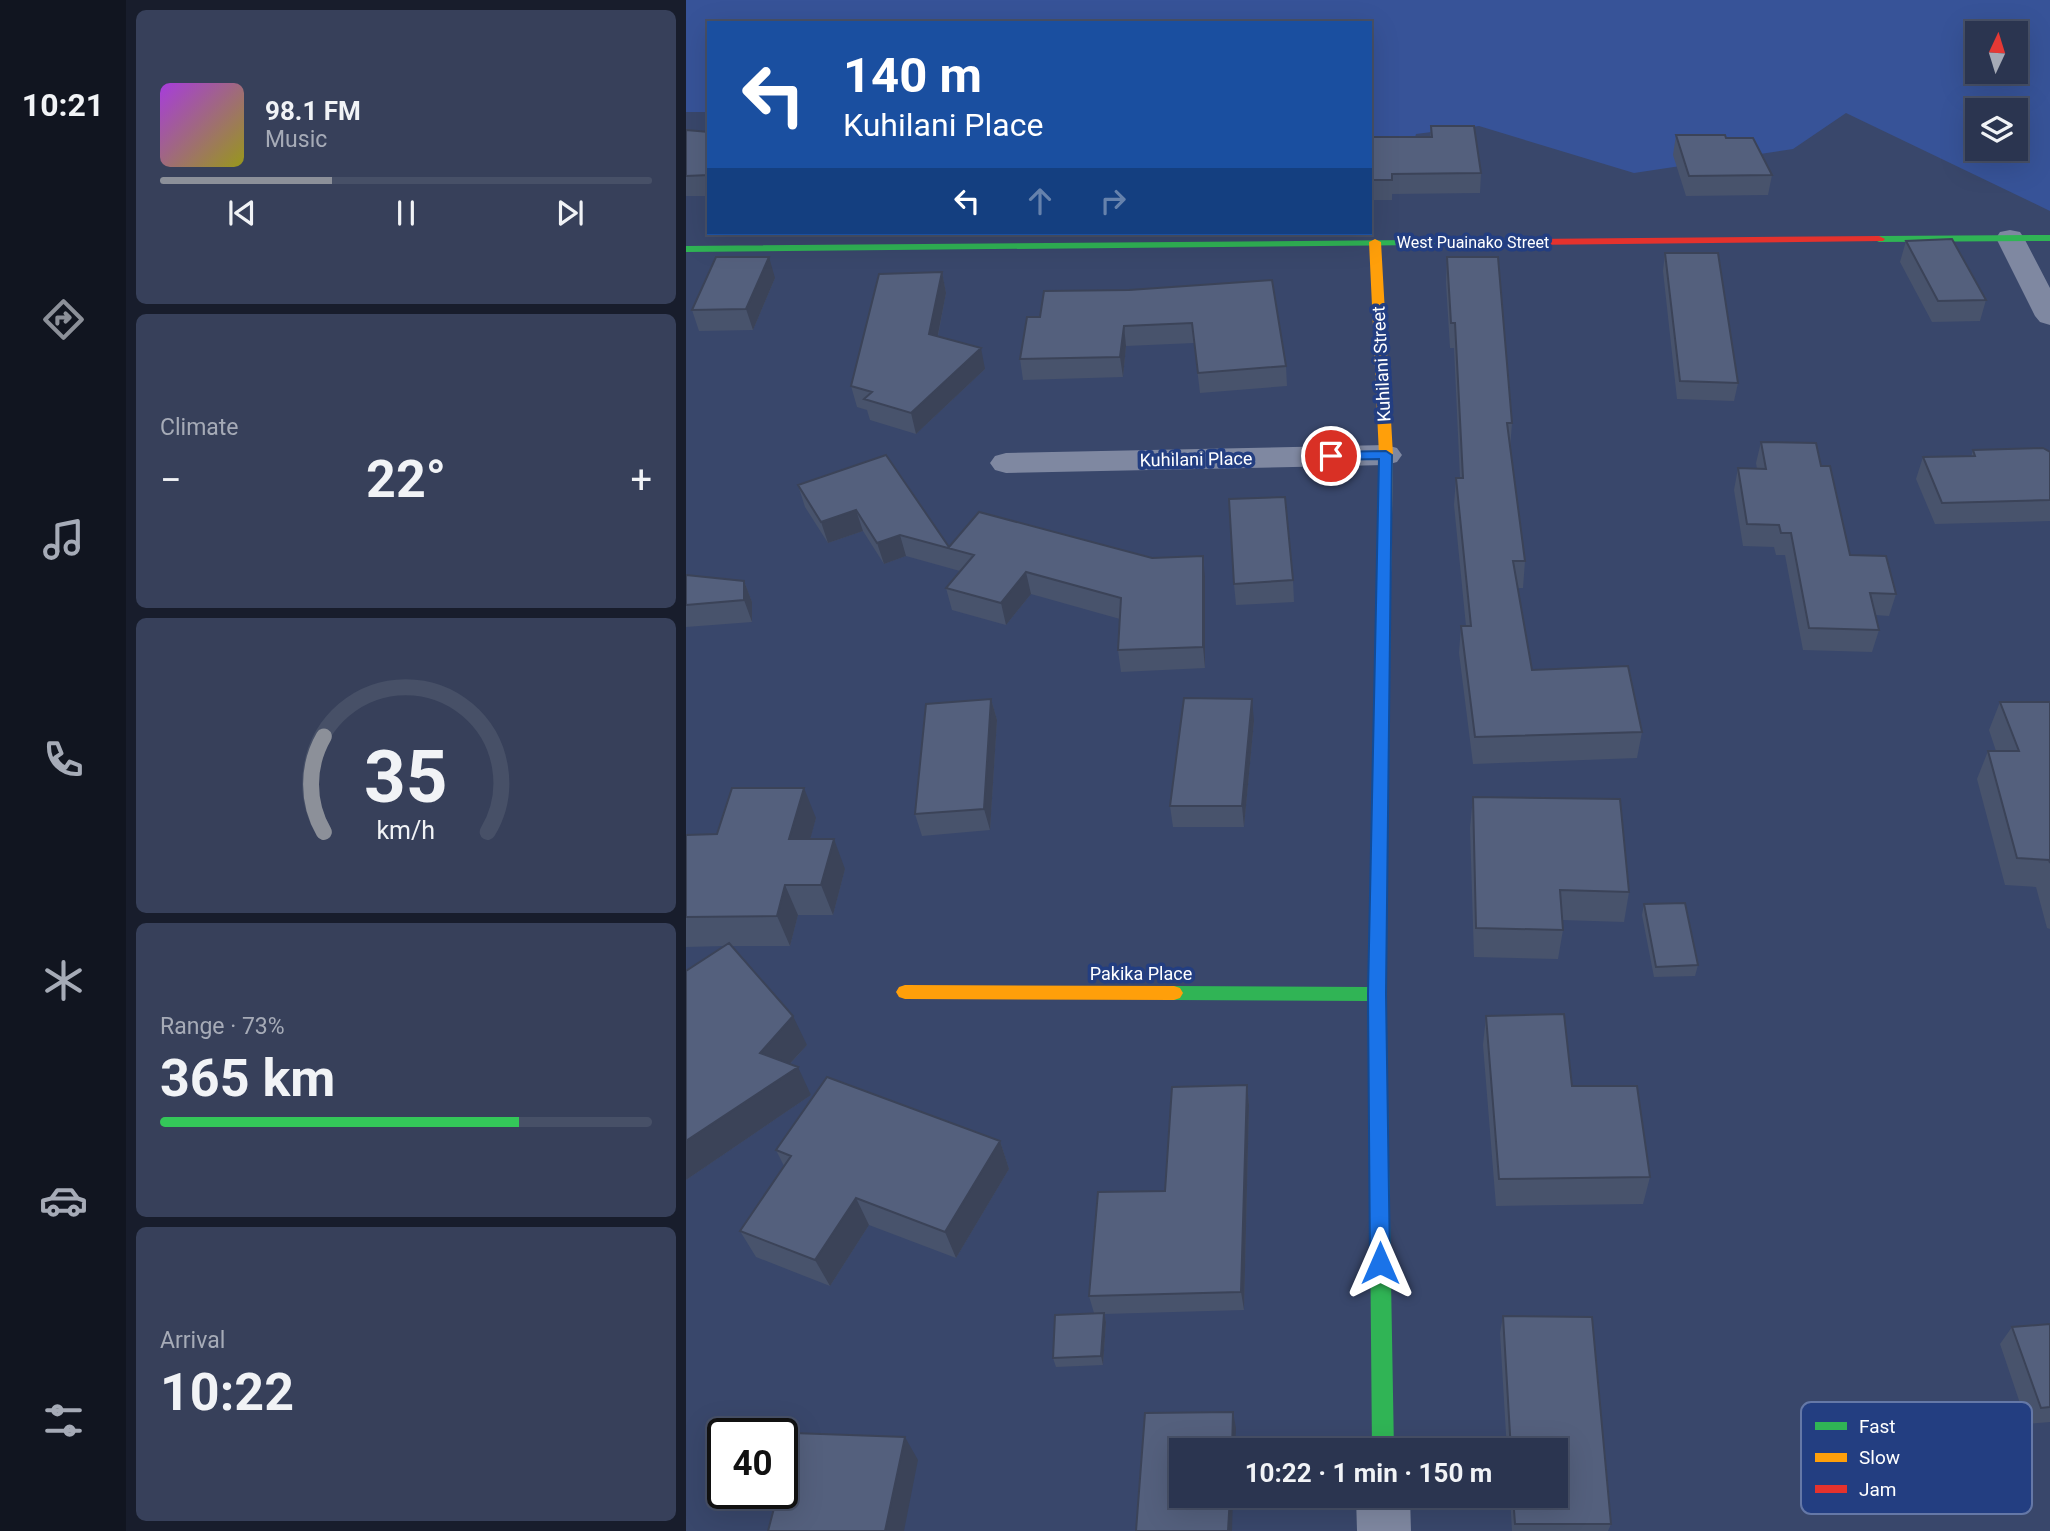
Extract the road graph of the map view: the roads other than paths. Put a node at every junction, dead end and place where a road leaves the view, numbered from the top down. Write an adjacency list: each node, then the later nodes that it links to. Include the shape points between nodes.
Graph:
1 (2010, 238): 2 (main road, West Puainako Street); 3 (main road, West Puainako Street); 5 (street)
2 (2050, 238)
3 (1376, 242): 4 (main road, West Puainako Street); 6 (main road, Kuhilani Street)
4 (686, 249)
5 (2050, 316)
6 (1386, 455): 7 (street, Kuhilani Place); 9 (main road, Kuhilani Street)
7 (1006, 463)
8 (905, 992): 9 (main road, Pakika Place)
9 (1377, 994): 10 (main road, Kuhilani Street)
10 (1382, 1438)
11 (1383, 1508): 12 (street)
12 (1384, 1531)

